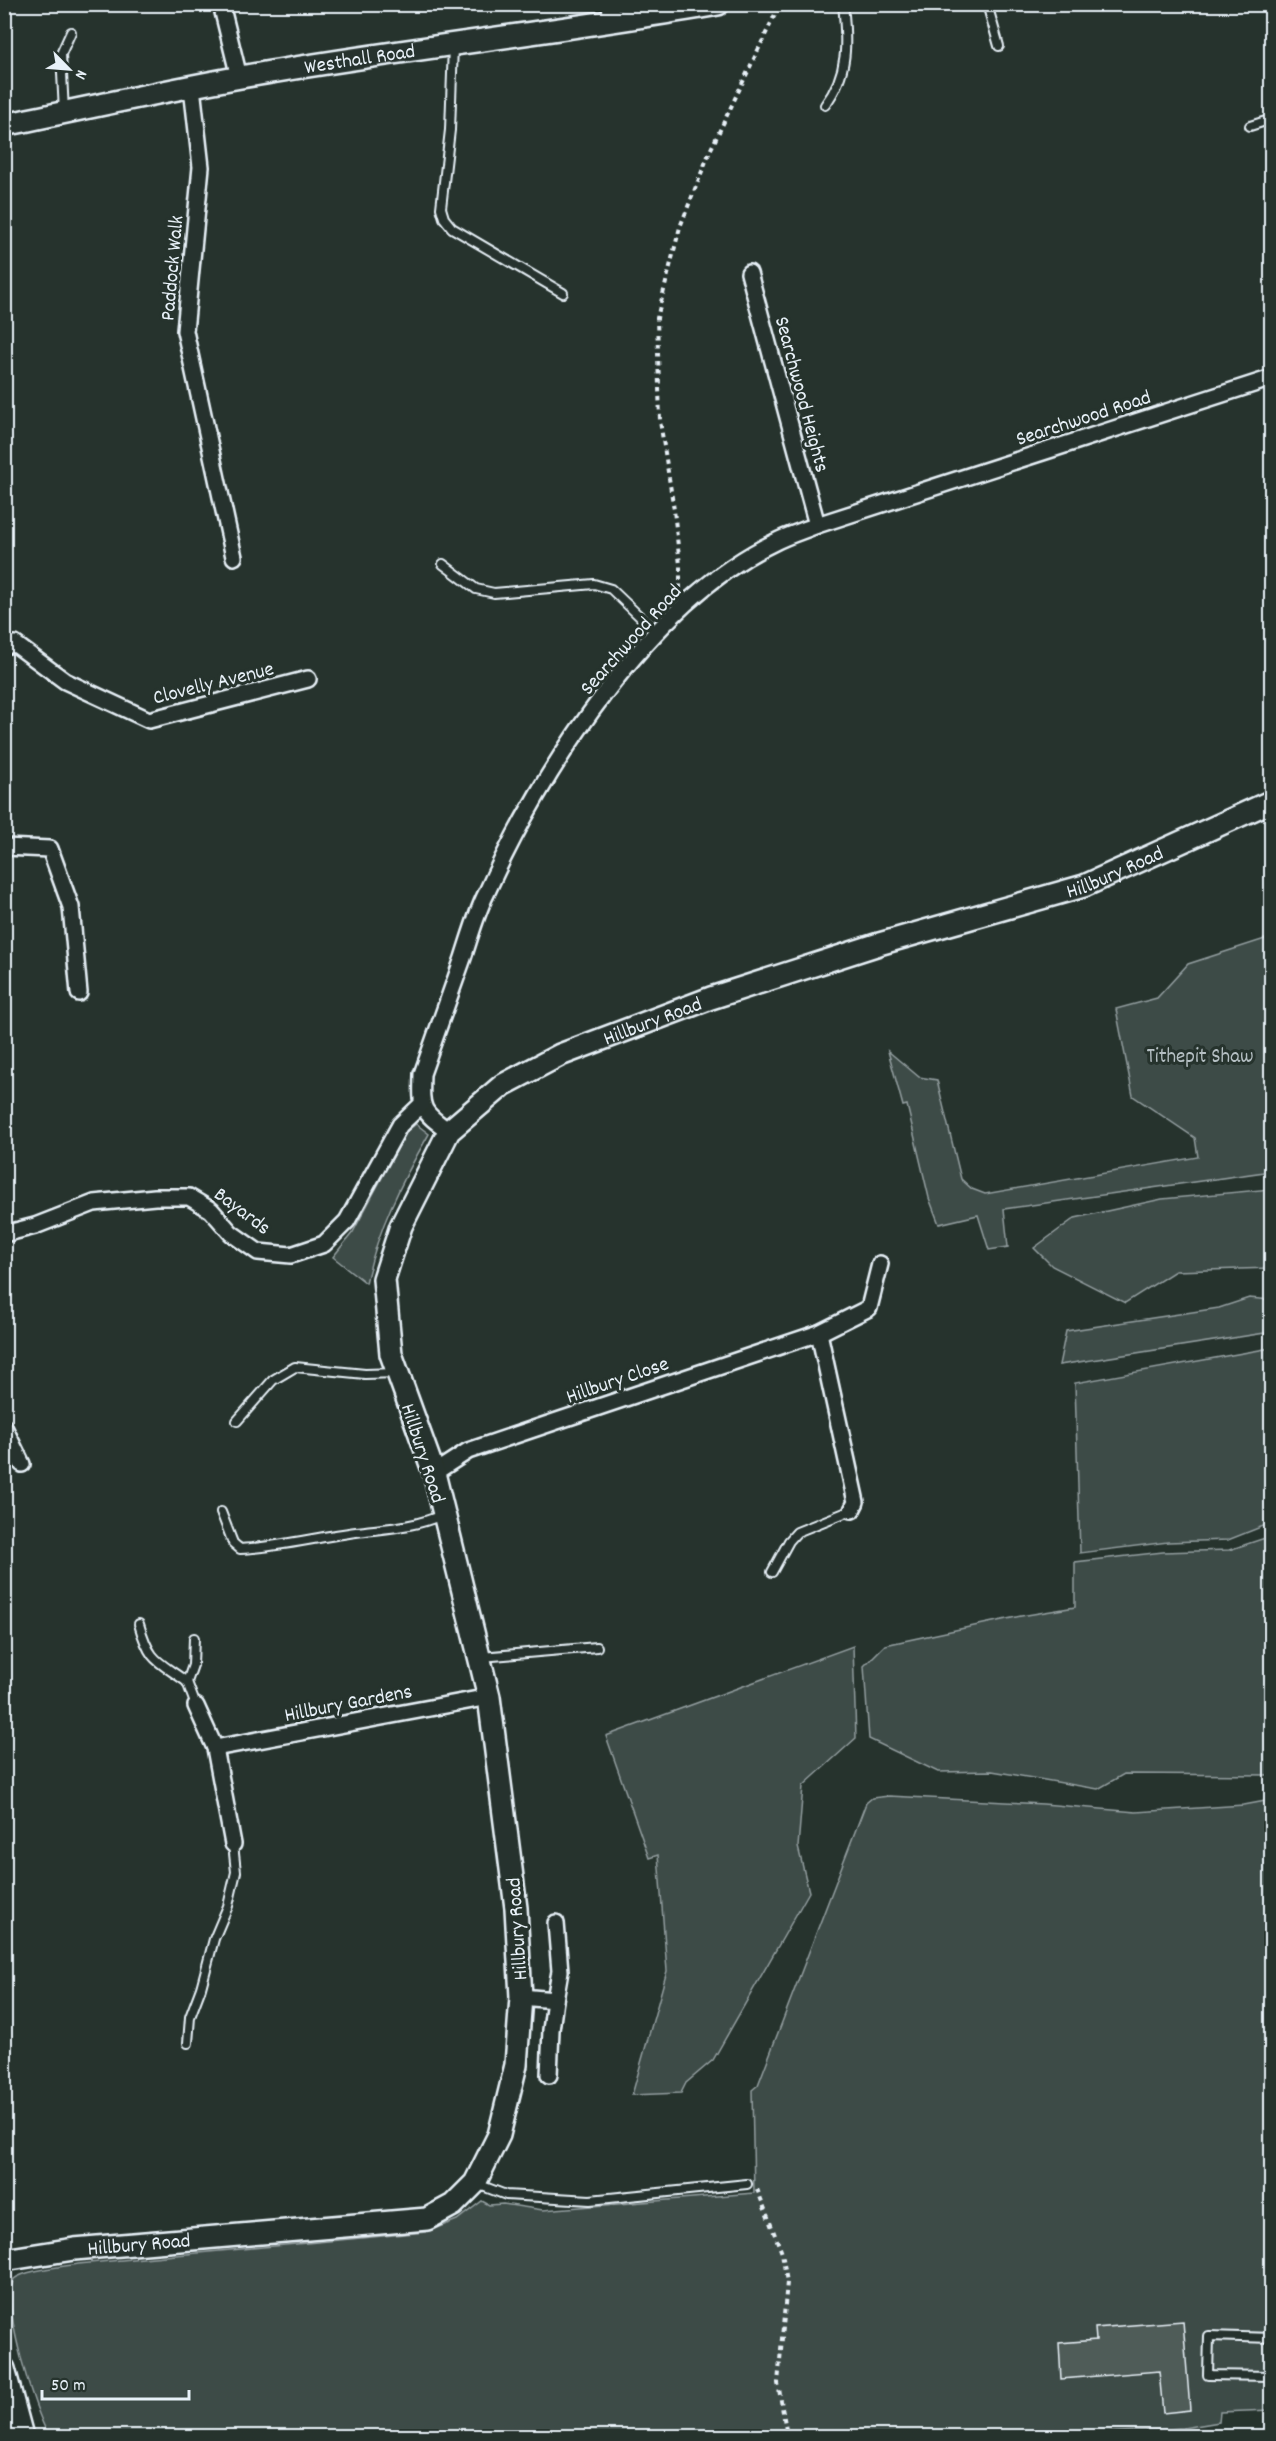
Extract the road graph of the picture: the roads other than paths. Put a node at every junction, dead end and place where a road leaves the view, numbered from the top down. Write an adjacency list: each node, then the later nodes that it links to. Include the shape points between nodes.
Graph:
1 (221, 4): 9 (street)
2 (718, 4): 5 (main road, Westhall Road)
3 (843, 4): 11 (lane, via 845,58 834,94)
4 (987, 4): 8 (lane)
5 (611, 14): 7 (main road, Westhall Road)
6 (71, 32): 12 (lane, via 61,54)
7 (453, 43): 9 (main road, Westhall Road); 17 (lane, via 450,130 441,208 444,218 452,228)
8 (999, 46)
9 (239, 77): 10 (main road, Westhall Road)
10 (192, 87): 12 (main road, Westhall Road); 20 (street, Paddock Walk, via 201,167 185,331)
11 (825, 105)
12 (64, 113): 14 (main road, Westhall Road)
13 (1272, 119): 15 (lane)
14 (4, 125)
15 (1250, 126)
16 (749, 273): 19 (street, Searchwood Heights)
17 (563, 293)
18 (1272, 378): 19 (street, Searchwood Road)
19 (817, 525): 22 (street, Searchwood Road, via 765,547 731,568 679,608)
20 (234, 557)
21 (443, 564): 22 (lane, via 476,589 494,593 594,584 611,589)
22 (657, 633): 28 (street, Searchwood Road, via 577,731 533,800 490,885 422,1074)
23 (4, 646): 24 (street, Clovelly Avenue, via 15,644 65,681 149,720)
24 (308, 678)
25 (1272, 801): 29 (main road, Hillbury Road, via 1084,886 879,944 711,998 560,1055 503,1085)
26 (4, 847): 27 (street, via 50,849 71,907)
27 (79, 993)
28 (422, 1104): 29 (street, via 432,1120); 30 (street, Bayards, via 400,1125 347,1221 324,1244 291,1255 258,1252 231,1233 211,1210 189,1197 94,1203)
29 (449, 1131): 33 (main road, Hillbury Road, via 401,1226 384,1279 392,1354)
30 (4, 1234)
31 (880, 1264): 32 (street, Hillbury Close, via 869,1308)
32 (819, 1333): 37 (street, Hillbury Close, via 468,1451); 38 (street, via 856,1502)
33 (398, 1373): 34 (lane, via 295,1367 273,1380); 37 (main road, Hillbury Road)
34 (237, 1421)
35 (4, 1427): 36 (street)
36 (22, 1464)
37 (434, 1473): 40 (main road, Hillbury Road)
38 (852, 1510): 41 (lane, via 797,1532)
39 (221, 1512): 40 (lane, via 232,1543 240,1549 419,1525)
40 (444, 1514): 45 (main road, Hillbury Road)
41 (772, 1572)
42 (139, 1624): 46 (lane, via 154,1659)
43 (194, 1638): 46 (lane, via 193,1665)
44 (597, 1647): 45 (lane)
45 (479, 1658): 47 (main road, Hillbury Road)
46 (187, 1682): 48 (lane)
47 (489, 1697): 49 (street, Hillbury Gardens); 52 (main road, Hillbury Road, via 516,1908)
48 (196, 1706): 49 (street)
49 (215, 1748): 50 (street)
50 (233, 1844): 54 (lane, via 236,1872 190,2017)
51 (556, 1923): 53 (street, via 560,1971)
52 (521, 1997): 53 (street); 56 (main road, Hillbury Road, via 516,2065 499,2135)
53 (555, 2001): 55 (street)
54 (188, 2043)
55 (549, 2075)
56 (476, 2183): 57 (lane, via 506,2196 590,2200); 58 (main road, Hillbury Road, via 453,2205 427,2219 74,2249)
57 (747, 2184)
58 (4, 2260)
59 (1272, 2338): 61 (lane, via 1209,2336 1208,2375)
60 (4, 2369): 62 (main road)
61 (1272, 2376)
62 (22, 2436)

